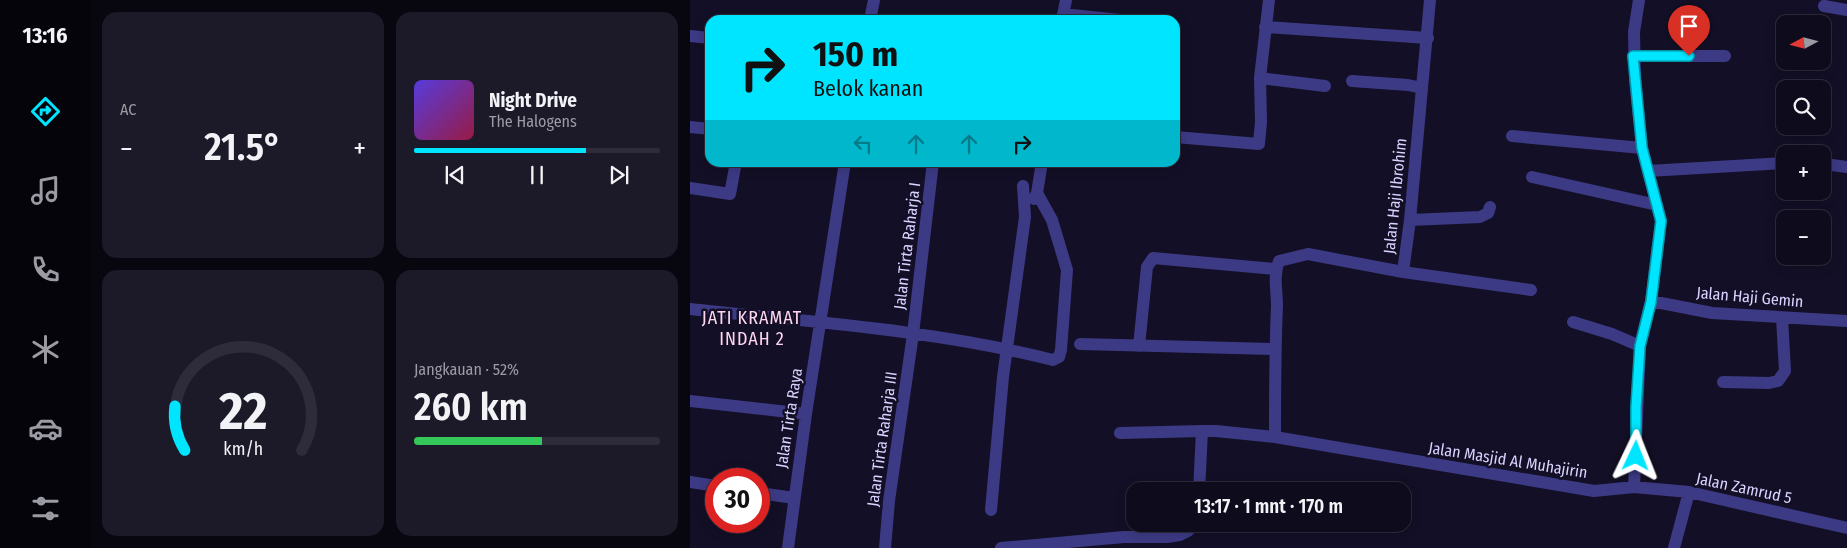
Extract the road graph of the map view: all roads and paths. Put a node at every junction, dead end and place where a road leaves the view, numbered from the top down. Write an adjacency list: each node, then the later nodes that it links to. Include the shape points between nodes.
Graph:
1 (874, 0): 8 (street)
2 (1066, 0): 9 (street)
3 (1269, 0): 10 (street)
4 (1430, 0): 13 (street, Jalan Haji Ibrohim)
5 (1639, 0): 14 (street)
6 (1824, 6): 7 (street)
7 (1847, 10)
8 (871, 15)
9 (1063, 15)
10 (1265, 27): 13 (street); 16 (street)
11 (690, 36): 12 (street)
12 (705, 38)
13 (1428, 38): 19 (street, Jalan Haji Ibrohim)
14 (1633, 56): 15 (street); 24 (street)
15 (1726, 56)
16 (1260, 78): 18 (street); 23 (street, via 1259,144)
17 (1352, 81): 19 (street)
18 (1326, 86)
19 (1422, 88): 40 (street, Jalan Haji Ibrohim)
20 (690, 127): 21 (street)
21 (705, 128)
22 (1512, 136): 24 (street)
23 (1180, 137)
24 (1642, 148): 32 (street)
25 (1776, 164): 32 (street)
26 (1832, 165): 31 (street)
27 (735, 167): 35 (street, via 730,194)
28 (844, 167): 49 (street, Jalan Tirta Raya)
29 (932, 167): 50 (street, Jalan Tirta Raharja I)
30 (1041, 167): 36 (street)
31 (1847, 167)
32 (1648, 171): 37 (street)
33 (1532, 177): 37 (street)
34 (1023, 186): 39 (street)
35 (690, 188)
36 (1037, 193): 39 (street); 54 (street, via 1052,220 1067,270 1059,357 1054,360)
37 (1657, 205): 44 (street, via 1661,221)
38 (1490, 207): 40 (street, via 1480,217)
39 (1025, 217): 54 (street)
40 (1410, 220): 42 (street, Jalan Haji Ibrohim)
41 (1276, 269): 42 (street, Jalan Haji Ibrohim, via 1279,261 1308,254); 52 (street, via 1153,258 1147,267); 55 (street)
42 (1403, 272): 43 (street)
43 (1531, 290)
44 (1651, 302): 46 (street, Jalan Haji Gemin, via 1712,313); 53 (street)
45 (690, 309): 49 (street)
46 (1782, 318): 47 (street, Jalan Haji Gemin); 56 (street, via 1785,371 1778,380 1769,384)
47 (1847, 321)
48 (1573, 322): 53 (street)
49 (821, 323): 50 (street); 58 (street, Jalan Tirta Raya)
50 (913, 334): 54 (street); 74 (street, Jalan Tirta Raharja III, via 889,501)
51 (1080, 344): 52 (street)
52 (1139, 346): 55 (street)
53 (1640, 346): 65 (street)
54 (1007, 348): 69 (street)
55 (1274, 349): 61 (street)
56 (1723, 382)
57 (690, 401): 58 (street)
58 (806, 414): 68 (street, Jalan Tirta Raya)
59 (1202, 431): 60 (street, Jalan Masjid Al Muhajirin); 61 (street, Jalan Masjid Al Muhajirin); 63 (street)
60 (1120, 434)
61 (1275, 437): 65 (street, Jalan Masjid Al Muhajirin, via 1594,491)
62 (690, 482): 64 (street)
63 (1199, 482)
64 (705, 484)
65 (1634, 487): 66 (street, Jalan Zamrud 5)
66 (1689, 492): 70 (street, Jalan Zamrud 5); 76 (street)
67 (770, 495): 68 (street)
68 (794, 498): 73 (street, Jalan Tirta Raya)
69 (991, 510)
70 (1847, 528)
71 (1186, 532): 72 (street)
72 (1124, 542): 75 (street)
73 (788, 548)
74 (886, 548)
75 (1001, 548)
76 (1674, 548)

